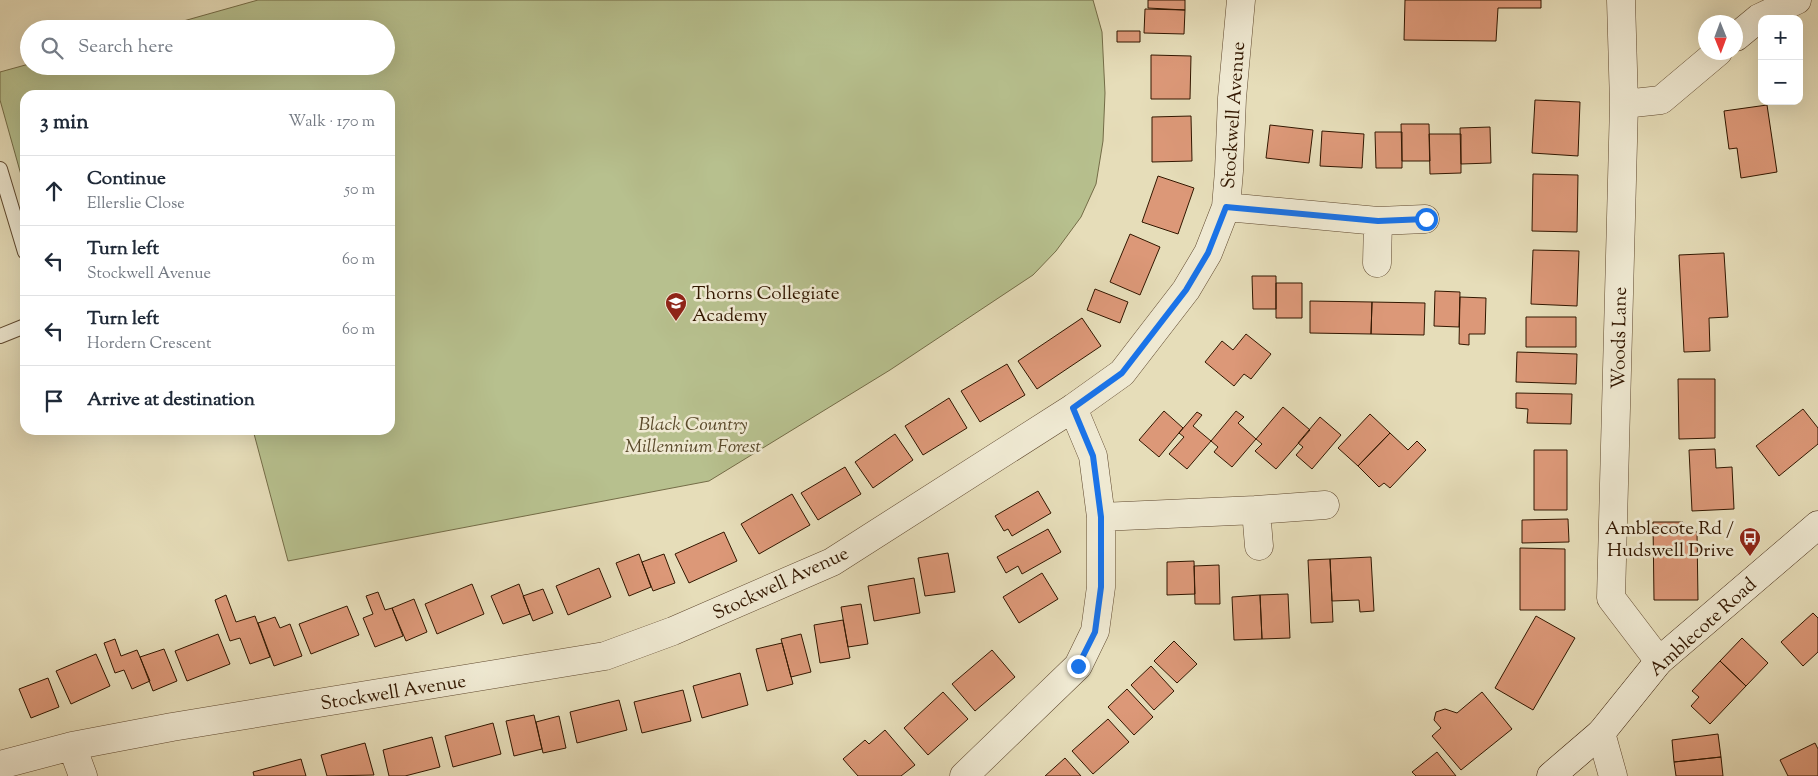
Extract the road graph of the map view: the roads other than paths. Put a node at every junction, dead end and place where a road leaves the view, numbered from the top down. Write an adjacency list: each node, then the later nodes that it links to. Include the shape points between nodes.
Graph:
1 (1241, 0): 8 (street, Stockwell Avenue)
2 (1621, 0): 6 (street, Woods Lane)
3 (1797, 0): 4 (street, via 1759,18)
4 (1743, 32)
5 (1708, 60): 6 (street, via 1661,100)
6 (1624, 104): 21 (street, Woods Lane, via 1611,598)
7 (0, 169): 11 (lane)
8 (1226, 207): 10 (street); 15 (street, Stockwell Avenue, via 1208,253 1186,290 1122,373)
9 (1426, 219): 10 (street)
10 (1378, 221): 12 (street)
11 (20, 235)
12 (1377, 263)
13 (20, 328): 14 (lane)
14 (0, 336)
15 (1073, 408): 18 (street, via 1093,456); 23 (street, Stockwell Avenue, via 832,562 672,631 605,656)
16 (1325, 505): 17 (street)
17 (1256, 510): 18 (street); 20 (street)
18 (1101, 517): 26 (street, via 1101,587 1095,632 1078,666)
19 (1818, 525): 21 (street, Amblecote Road)
20 (1259, 546)
21 (1659, 661): 22 (street, Amblecote Road)
22 (1601, 733): 27 (street, Amblecote Road); 28 (street)
23 (72, 746): 24 (street, Stockwell Avenue); 25 (street)
24 (0, 765)
25 (83, 776)
26 (964, 776)
27 (1550, 776)
28 (1613, 776)

